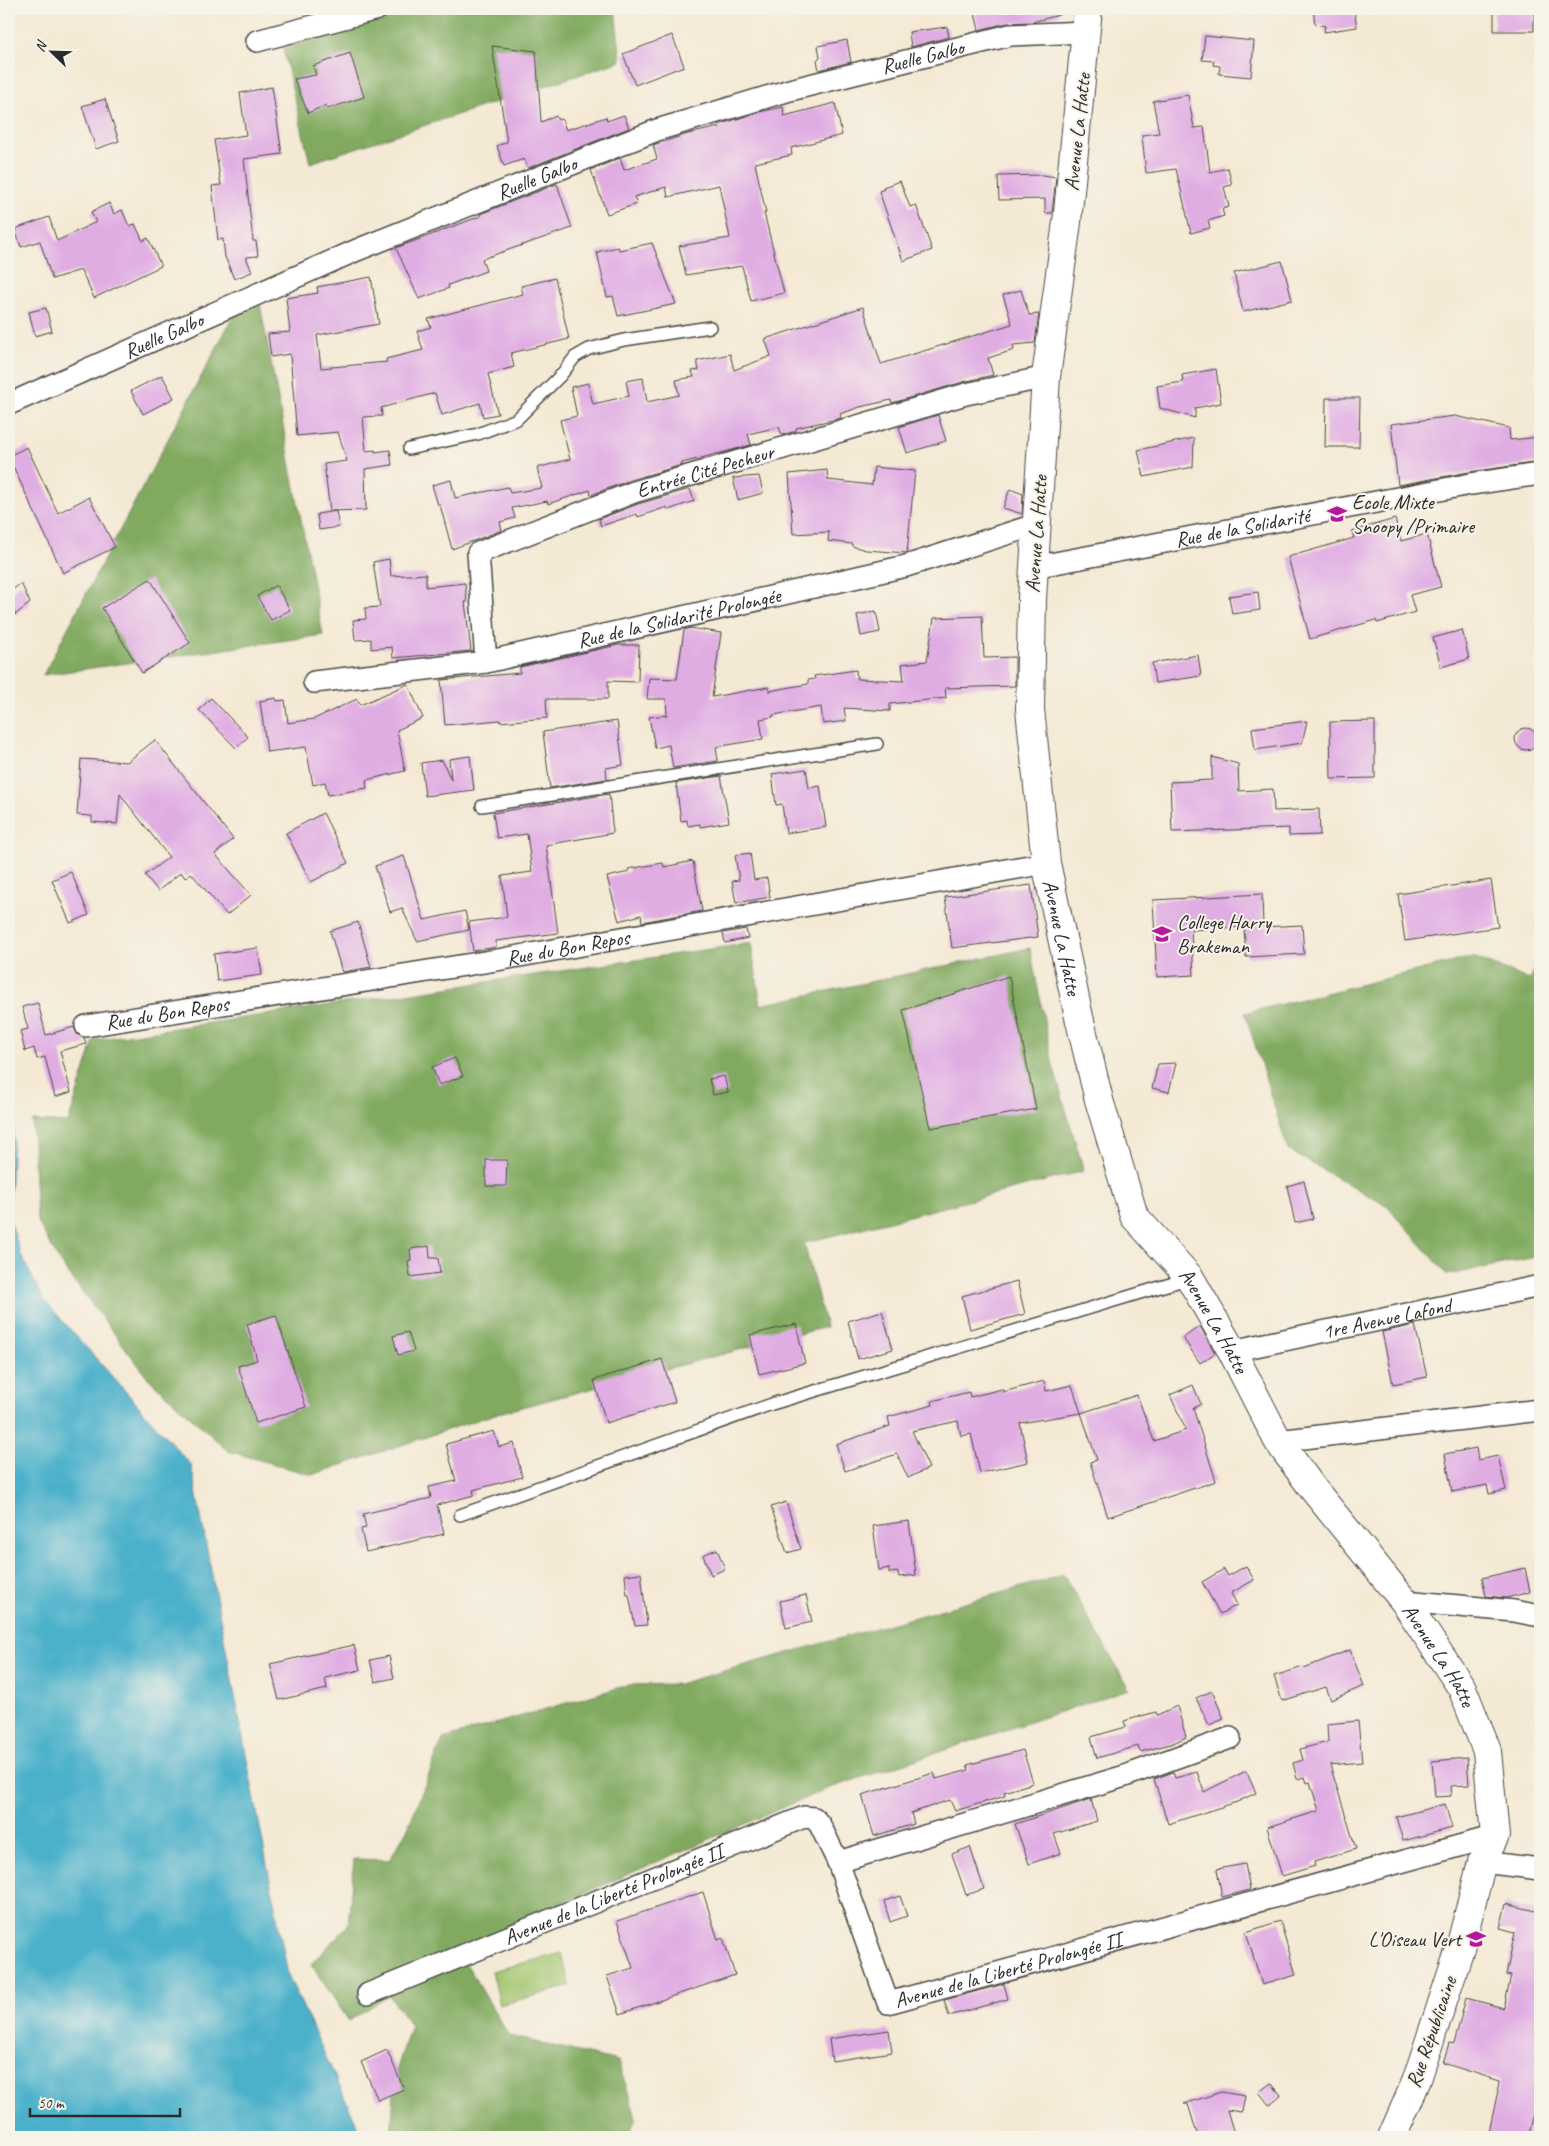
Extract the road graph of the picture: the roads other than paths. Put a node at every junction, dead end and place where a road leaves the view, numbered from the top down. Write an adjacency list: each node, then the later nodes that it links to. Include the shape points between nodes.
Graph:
1 (377, 9): 3 (street)
2 (1088, 20): 5 (street, Avenue La Hatte, via 1067,222); 6 (street, Ruelle Galbo, via 1010,35 790,90 656,130 357,250)
3 (257, 40)
4 (710, 326): 7 (lane, via 589,349 576,357 518,418 478,434)
5 (1046, 377): 9 (street, Avenue La Hatte); 11 (street, Entrée Cité Pecheur, via 966,394 634,492 478,552)
6 (9, 404)
7 (409, 449)
8 (1540, 474): 10 (street, Rue de la Solidarité, via 1470,484)
9 (1038, 524): 10 (street, Avenue La Hatte); 11 (street, Rue de la Solidarité Prolongée, via 906,566)
10 (1034, 567): 15 (street, Avenue La Hatte, via 1030,709)
11 (486, 662): 12 (street, Rue de la Solidarité Prolongée)
12 (314, 682)
13 (877, 744): 14 (lane)
14 (482, 806)
15 (1046, 863): 16 (street, Rue du Bon Repos, via 503,959); 17 (street, Avenue La Hatte, via 1099,1100 1134,1216)
16 (86, 1026)
17 (1190, 1278): 19 (street, Avenue La Hatte); 22 (lane, via 772,1404)
18 (1540, 1286): 19 (street, 1re Avenue Lafond)
19 (1232, 1350): 21 (street, Avenue La Hatte)
20 (1540, 1410): 21 (street)
21 (1278, 1441): 23 (street, Avenue La Hatte)
22 (460, 1515)
23 (1404, 1601): 24 (street); 26 (street, Avenue La Hatte, via 1462,1688)
24 (1540, 1616)
25 (1230, 1738): 28 (street, via 1125,1776)
26 (1487, 1751): 27 (street, Rue Républicaine)
27 (1494, 1836): 28 (street, Avenue de la Liberté Prolongée II, via 888,2003); 29 (street, Rue Républicaine)
28 (838, 1862): 31 (street, Avenue de la Liberté Prolongée II, via 820,1825 814,1818 804,1817)
29 (1482, 1862): 30 (street); 32 (street, Rue Républicaine, via 1459,1952 1416,2082)
30 (1540, 1869)
31 (368, 1994)
32 (1392, 2137)

